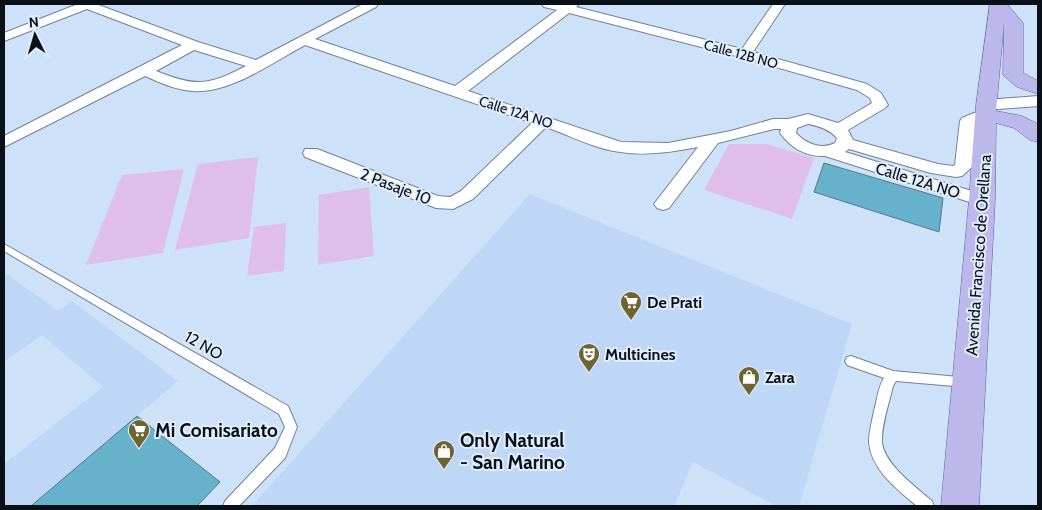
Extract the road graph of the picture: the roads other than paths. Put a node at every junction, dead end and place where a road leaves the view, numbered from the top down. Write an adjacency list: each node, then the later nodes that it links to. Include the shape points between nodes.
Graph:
1 (87, 4): 7 (street); 9 (street)
2 (372, 4): 8 (street)
3 (548, 4): 6 (street, Calle 12B NO)
4 (779, 4): 10 (street)
5 (998, 4): 13 (main road, via 1014,23 1012,75); 16 (main road, Avenida Francisco de Orellana)
6 (570, 6): 10 (street, Calle 12B NO); 14 (street)
7 (4, 37)
8 (304, 40): 11 (street); 14 (street, Calle 12A NO)
9 (193, 45): 11 (street); 12 (street)
10 (745, 54): 21 (street, Calle 12B NO, via 862,87 876,96 880,105)
11 (257, 65): 12 (street, via 226,82 205,88 182,87)
12 (146, 71): 24 (street)
13 (1038, 88)
14 (458, 92): 17 (street, Calle 12A NO)
15 (1038, 102): 16 (street)
16 (986, 110): 20 (main road, via 1032,129); 21 (street, Calle 12A NO, via 968,121 963,167 956,172 937,169); 27 (main road, Avenida Francisco de Orellana)
17 (543, 121): 22 (street, Calle 12A NO, via 619,147 668,148); 26 (street, 2 Pasaje 10, via 467,195 453,203 436,202)
18 (791, 124): 19 (street, Calle 12A NO, via 773,124); 21 (street, Calle 12A NO, via 815,120); 23 (street, via 788,130)
19 (732, 135): 22 (street, Calle 12A NO); 23 (street, Calle 12A NO)
20 (1038, 135)
21 (842, 136): 25 (street, via 839,149)
22 (713, 138): 28 (street)
23 (794, 141): 25 (street, Calle 12A NO)
24 (4, 142)
25 (825, 151): 27 (street, Calle 12A NO)
26 (311, 153)
27 (982, 200): 32 (main road, Avenida Francisco de Orellana)
28 (664, 204)
29 (4, 247): 34 (lane, 12 NO, via 284,410 291,428 280,453)
30 (851, 361): 31 (lane)
31 (893, 376): 32 (lane); 33 (lane, via 887,384 875,443 884,464)
32 (970, 382): 35 (main road, Avenida Francisco de Orellana)
33 (923, 504)
34 (230, 506)
35 (960, 506)

